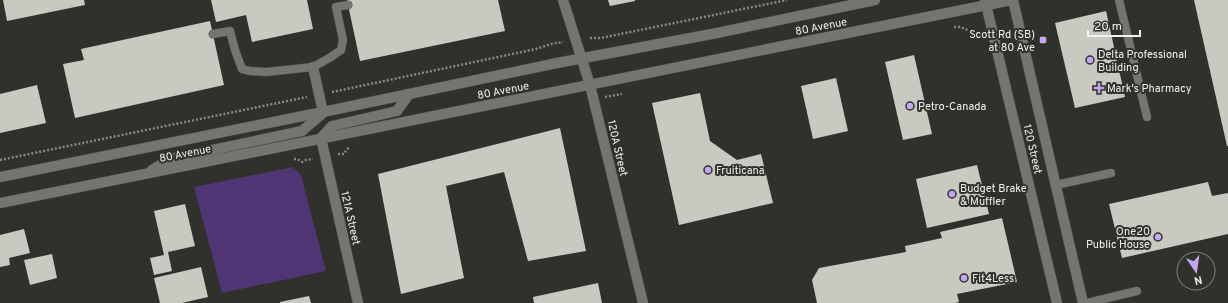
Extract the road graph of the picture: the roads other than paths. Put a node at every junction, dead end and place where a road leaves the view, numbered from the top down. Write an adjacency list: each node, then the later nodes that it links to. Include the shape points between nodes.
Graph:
1 (563, 0): 8 (main road, 120A Street)
2 (875, 0): 8 (main road, 80 Avenue)
3 (1012, 0): 5 (main road, 80 Avenue); 18 (main road, 120 Street)
4 (1119, 0): 13 (lane)
5 (986, 3): 10 (main road, 80 Avenue); 23 (main road, 120 Street)
6 (348, 5): 9 (lane, via 336,7 343,40 341,50 331,58)
7 (213, 34): 9 (lane, via 230,31 242,69 250,72)
8 (582, 58): 10 (main road, 120A Street); 11 (main road, 80 Avenue)
9 (312, 66): 12 (main road)
10 (590, 85): 14 (main road, 80 Avenue); 22 (main road, 120A Street)
11 (409, 94): 12 (main road, 80 Avenue); 14 (main road, via 397,111 332,126)
12 (323, 112): 16 (main road, via 302,131 170,159); 17 (main road, 80 Avenue)
13 (1146, 117)
14 (320, 138): 16 (main road, 80 Avenue); 21 (main road, 121A Street)
15 (1111, 173): 18 (lane)
16 (145, 174): 19 (main road, 80 Avenue)
17 (0, 177)
18 (1056, 185): 24 (main road, 120 Street)
19 (0, 203)
20 (1137, 291): 25 (lane)
21 (358, 303)
22 (643, 303)
23 (1057, 303)
24 (1083, 303)
25 (1086, 303)

